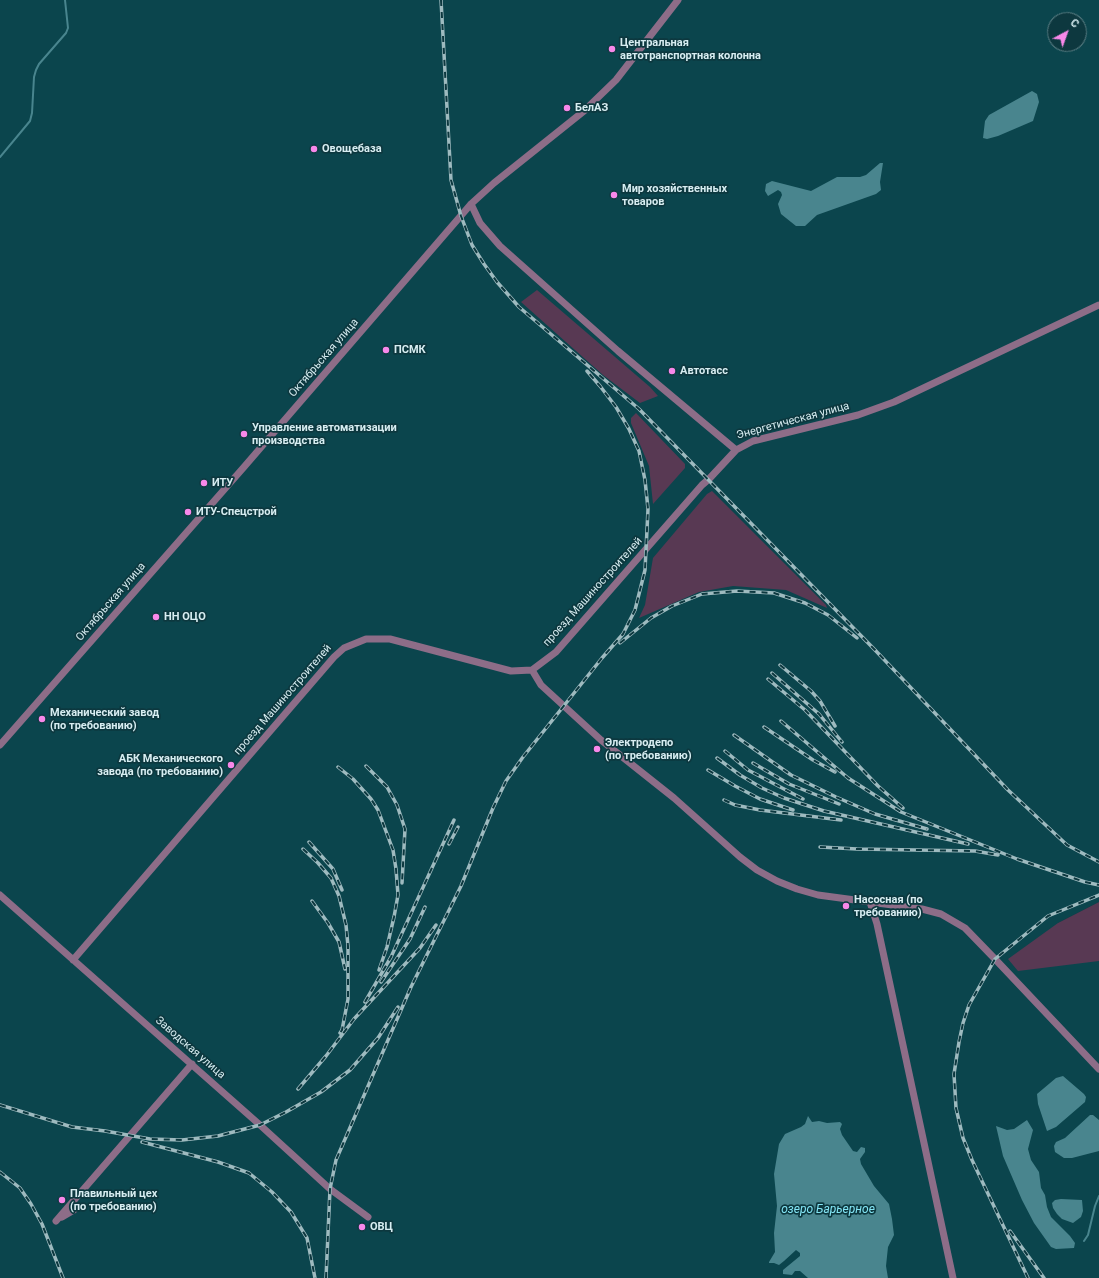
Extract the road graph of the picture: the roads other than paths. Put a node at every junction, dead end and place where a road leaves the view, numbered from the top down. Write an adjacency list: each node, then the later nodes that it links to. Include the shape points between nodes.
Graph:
1 (678, 0): 2 (street, Октябрьская улица, via 632,61 584,111)
2 (471, 204): 4 (street, Энергетическая улица, via 480,223 500,246 623,356); 6 (street, Октябрьская улица)
3 (1099, 305): 4 (street, Энергетическая улица, via 894,402 858,415 753,441)
4 (736, 450): 5 (street, проезд Машиностроителей, via 702,484 556,652)
5 (532, 670): 8 (street, via 541,685 605,743 674,798 757,870 777,881 818,895); 9 (street, проезд Машиностроителей, via 511,671 390,639 366,639 344,648)
6 (0, 745)
7 (0, 895): 9 (street, Заводская улица)
8 (870, 902): 11 (street, via 941,914 965,928); 14 (street, via 879,931)
9 (73, 960): 10 (street, Заводская улица)
10 (192, 1064): 12 (street); 13 (street, Заводская улица, via 330,1188)
11 (1099, 1070)
12 (70, 1206)
13 (368, 1217)
14 (953, 1278)

